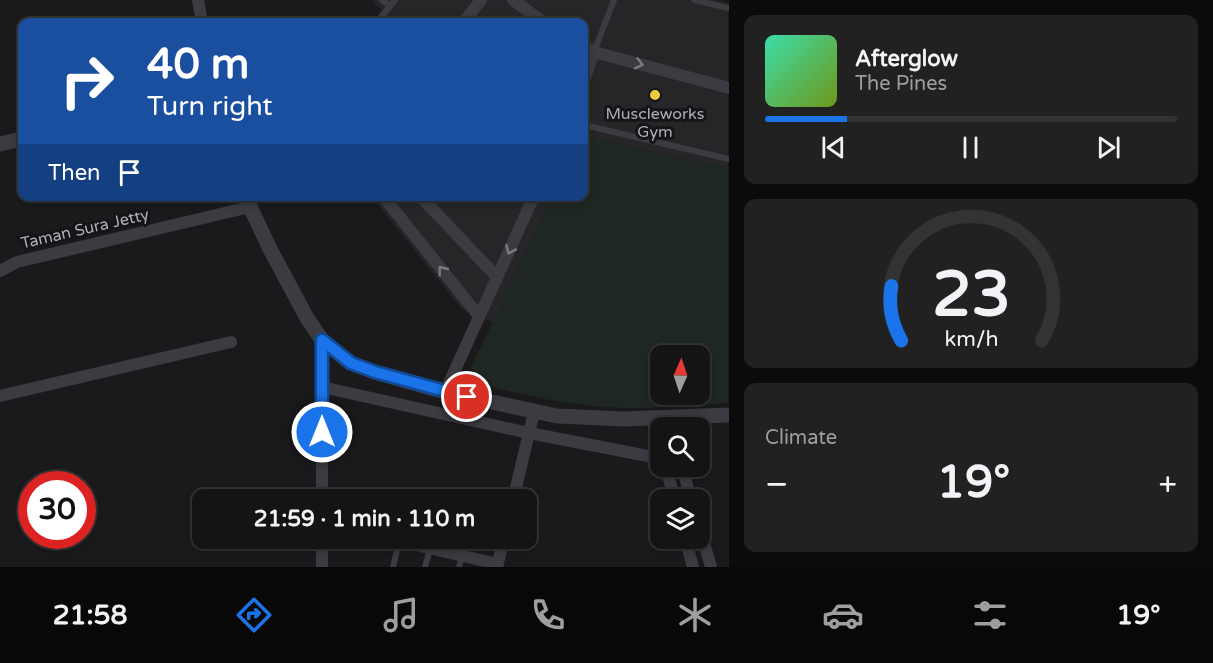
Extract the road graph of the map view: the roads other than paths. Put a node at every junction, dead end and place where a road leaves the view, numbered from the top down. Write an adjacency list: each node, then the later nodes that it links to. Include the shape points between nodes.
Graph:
1 (198, 0): 10 (street)
2 (382, 0): 8 (lane)
3 (395, 0): 8 (lane)
4 (481, 0): 12 (street)
5 (513, 0): 13 (street)
6 (614, 0): 14 (lane)
7 (694, 0): 9 (lane)
8 (390, 6): 11 (lane)
9 (729, 8)
10 (201, 18)
11 (380, 18)
12 (467, 18)
13 (538, 18)
14 (589, 49): 15 (street, one-way to 15)
15 (729, 88)
16 (588, 125): 19 (lane)
17 (18, 140): 18 (street)
18 (0, 144)
19 (729, 159)
20 (387, 201): 26 (street, one-way to 20)
21 (426, 201): 25 (street)
22 (532, 201): 25 (street, one-way to 25)
23 (248, 202): 24 (street, Taman Sura Jetty); 27 (street, via 292,294)
24 (1, 266)
25 (497, 277): 26 (street)
26 (478, 315): 30 (street)
27 (322, 340): 29 (street); 30 (street, via 351,363)
28 (231, 342): 31 (street)
29 (322, 387): 36 (street); 38 (street)
30 (445, 392): 32 (street)
31 (0, 396)
32 (534, 412): 35 (street); 36 (street)
33 (729, 415): 34 (street)
34 (710, 418)
35 (650, 422)
36 (529, 433): 37 (street); 39 (street)
37 (650, 457)
38 (322, 489)
39 (516, 489)
40 (322, 549): 48 (street)
41 (397, 549): 49 (lane)
42 (430, 549): 46 (street); 50 (lane)
43 (502, 549): 47 (street)
44 (688, 549): 51 (street)
45 (706, 549): 52 (street)
46 (461, 562): 47 (street)
47 (498, 566)
48 (322, 567)
49 (393, 567)
50 (425, 567)
51 (693, 567)
52 (711, 567)

